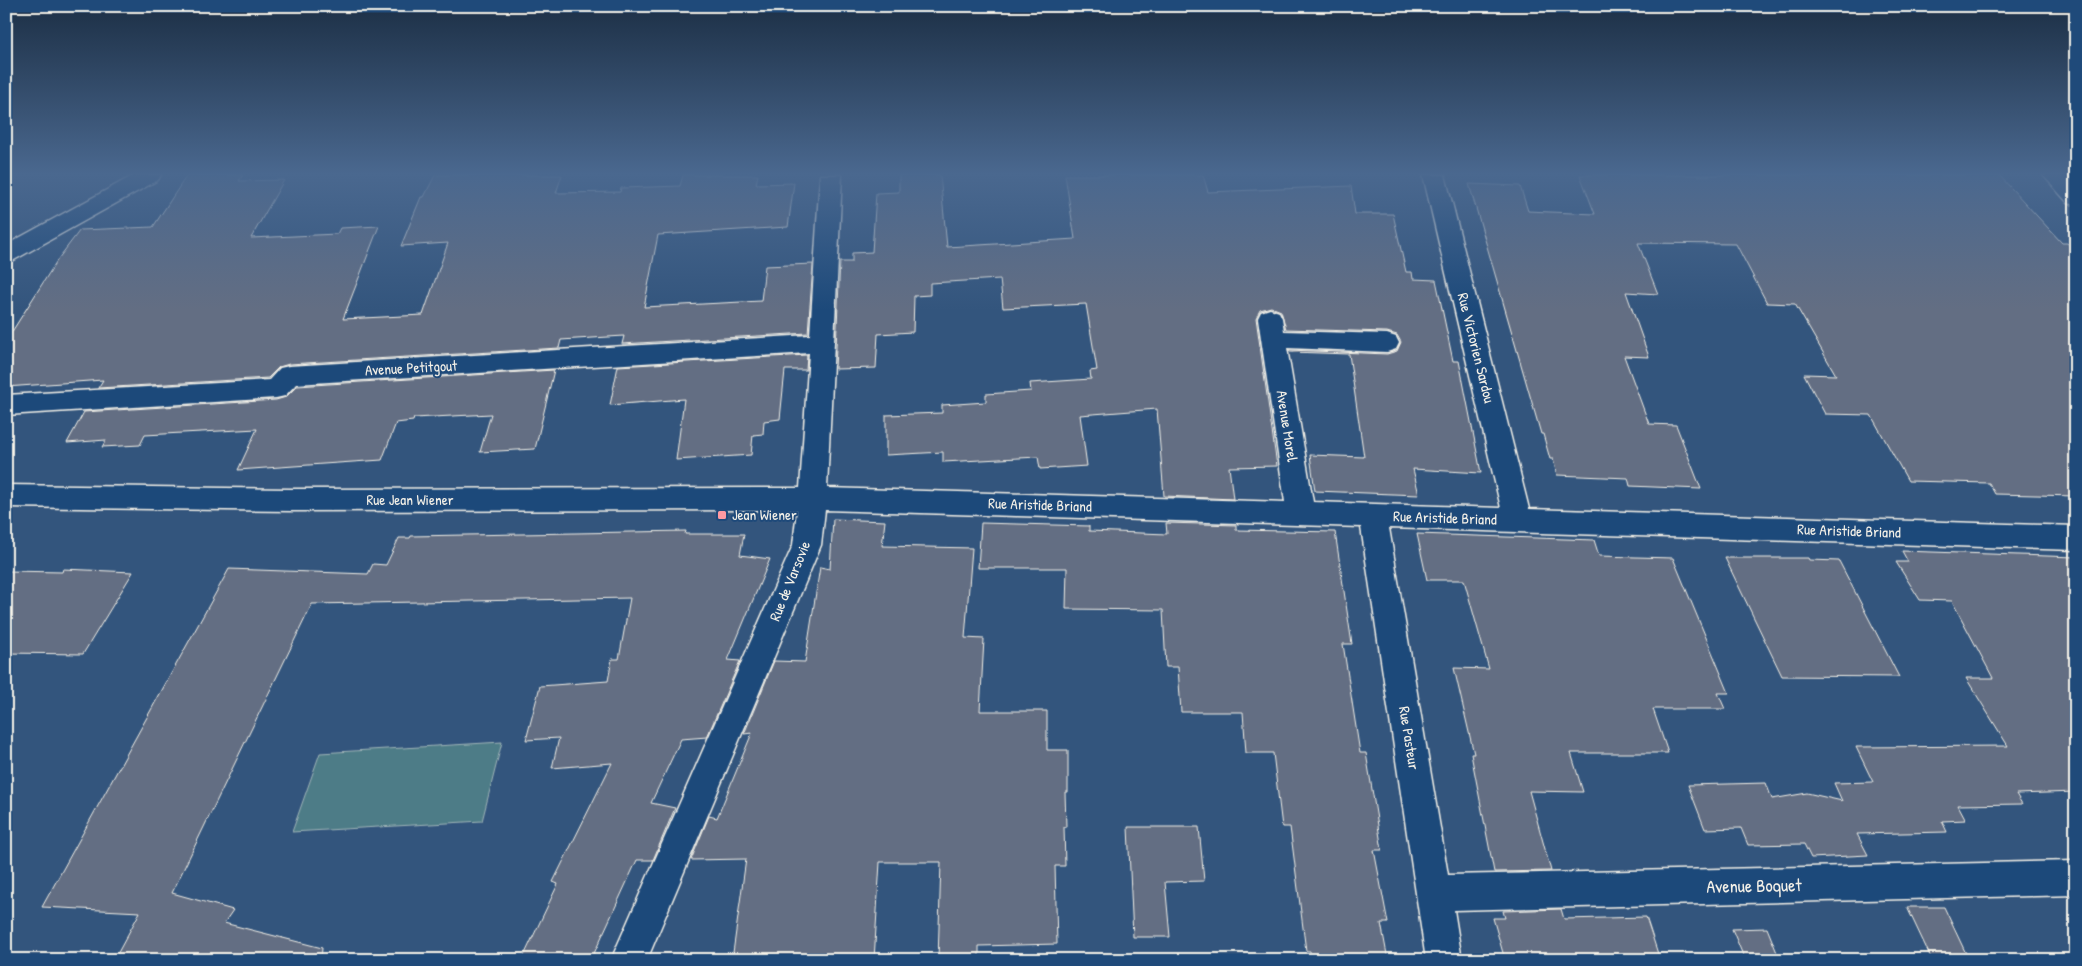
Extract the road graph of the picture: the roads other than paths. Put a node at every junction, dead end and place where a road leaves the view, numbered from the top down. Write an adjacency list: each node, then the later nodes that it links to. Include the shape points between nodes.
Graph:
1 (69, 220): 4 (street)
2 (828, 220): 5 (street, Rue de Varsovie)
3 (1445, 220): 12 (street, Rue Victorien Sardou)
4 (6, 255)
5 (821, 343): 7 (street, Avenue Petitgout, via 289,375 276,389); 9 (street, Rue de Varsovie)
6 (1387, 343): 10 (street, Avenue Morel, via 1272,329)
7 (6, 405)
8 (6, 496): 9 (street, Rue Jean Wiener, via 283,500)
9 (813, 498): 10 (street, Rue Aristide Briand); 16 (street, Rue de Varsovie, via 807,545)
10 (1301, 514): 11 (street, Rue Aristide Briand)
11 (1374, 516): 12 (street, Rue Aristide Briand); 15 (street, Rue Pasteur)
12 (1518, 520): 13 (street, Rue Aristide Briand)
13 (2076, 538)
14 (2076, 878): 15 (street, Avenue Boquet)
15 (1433, 894): 17 (street, Rue Pasteur)
16 (629, 960)
17 (1444, 960)

